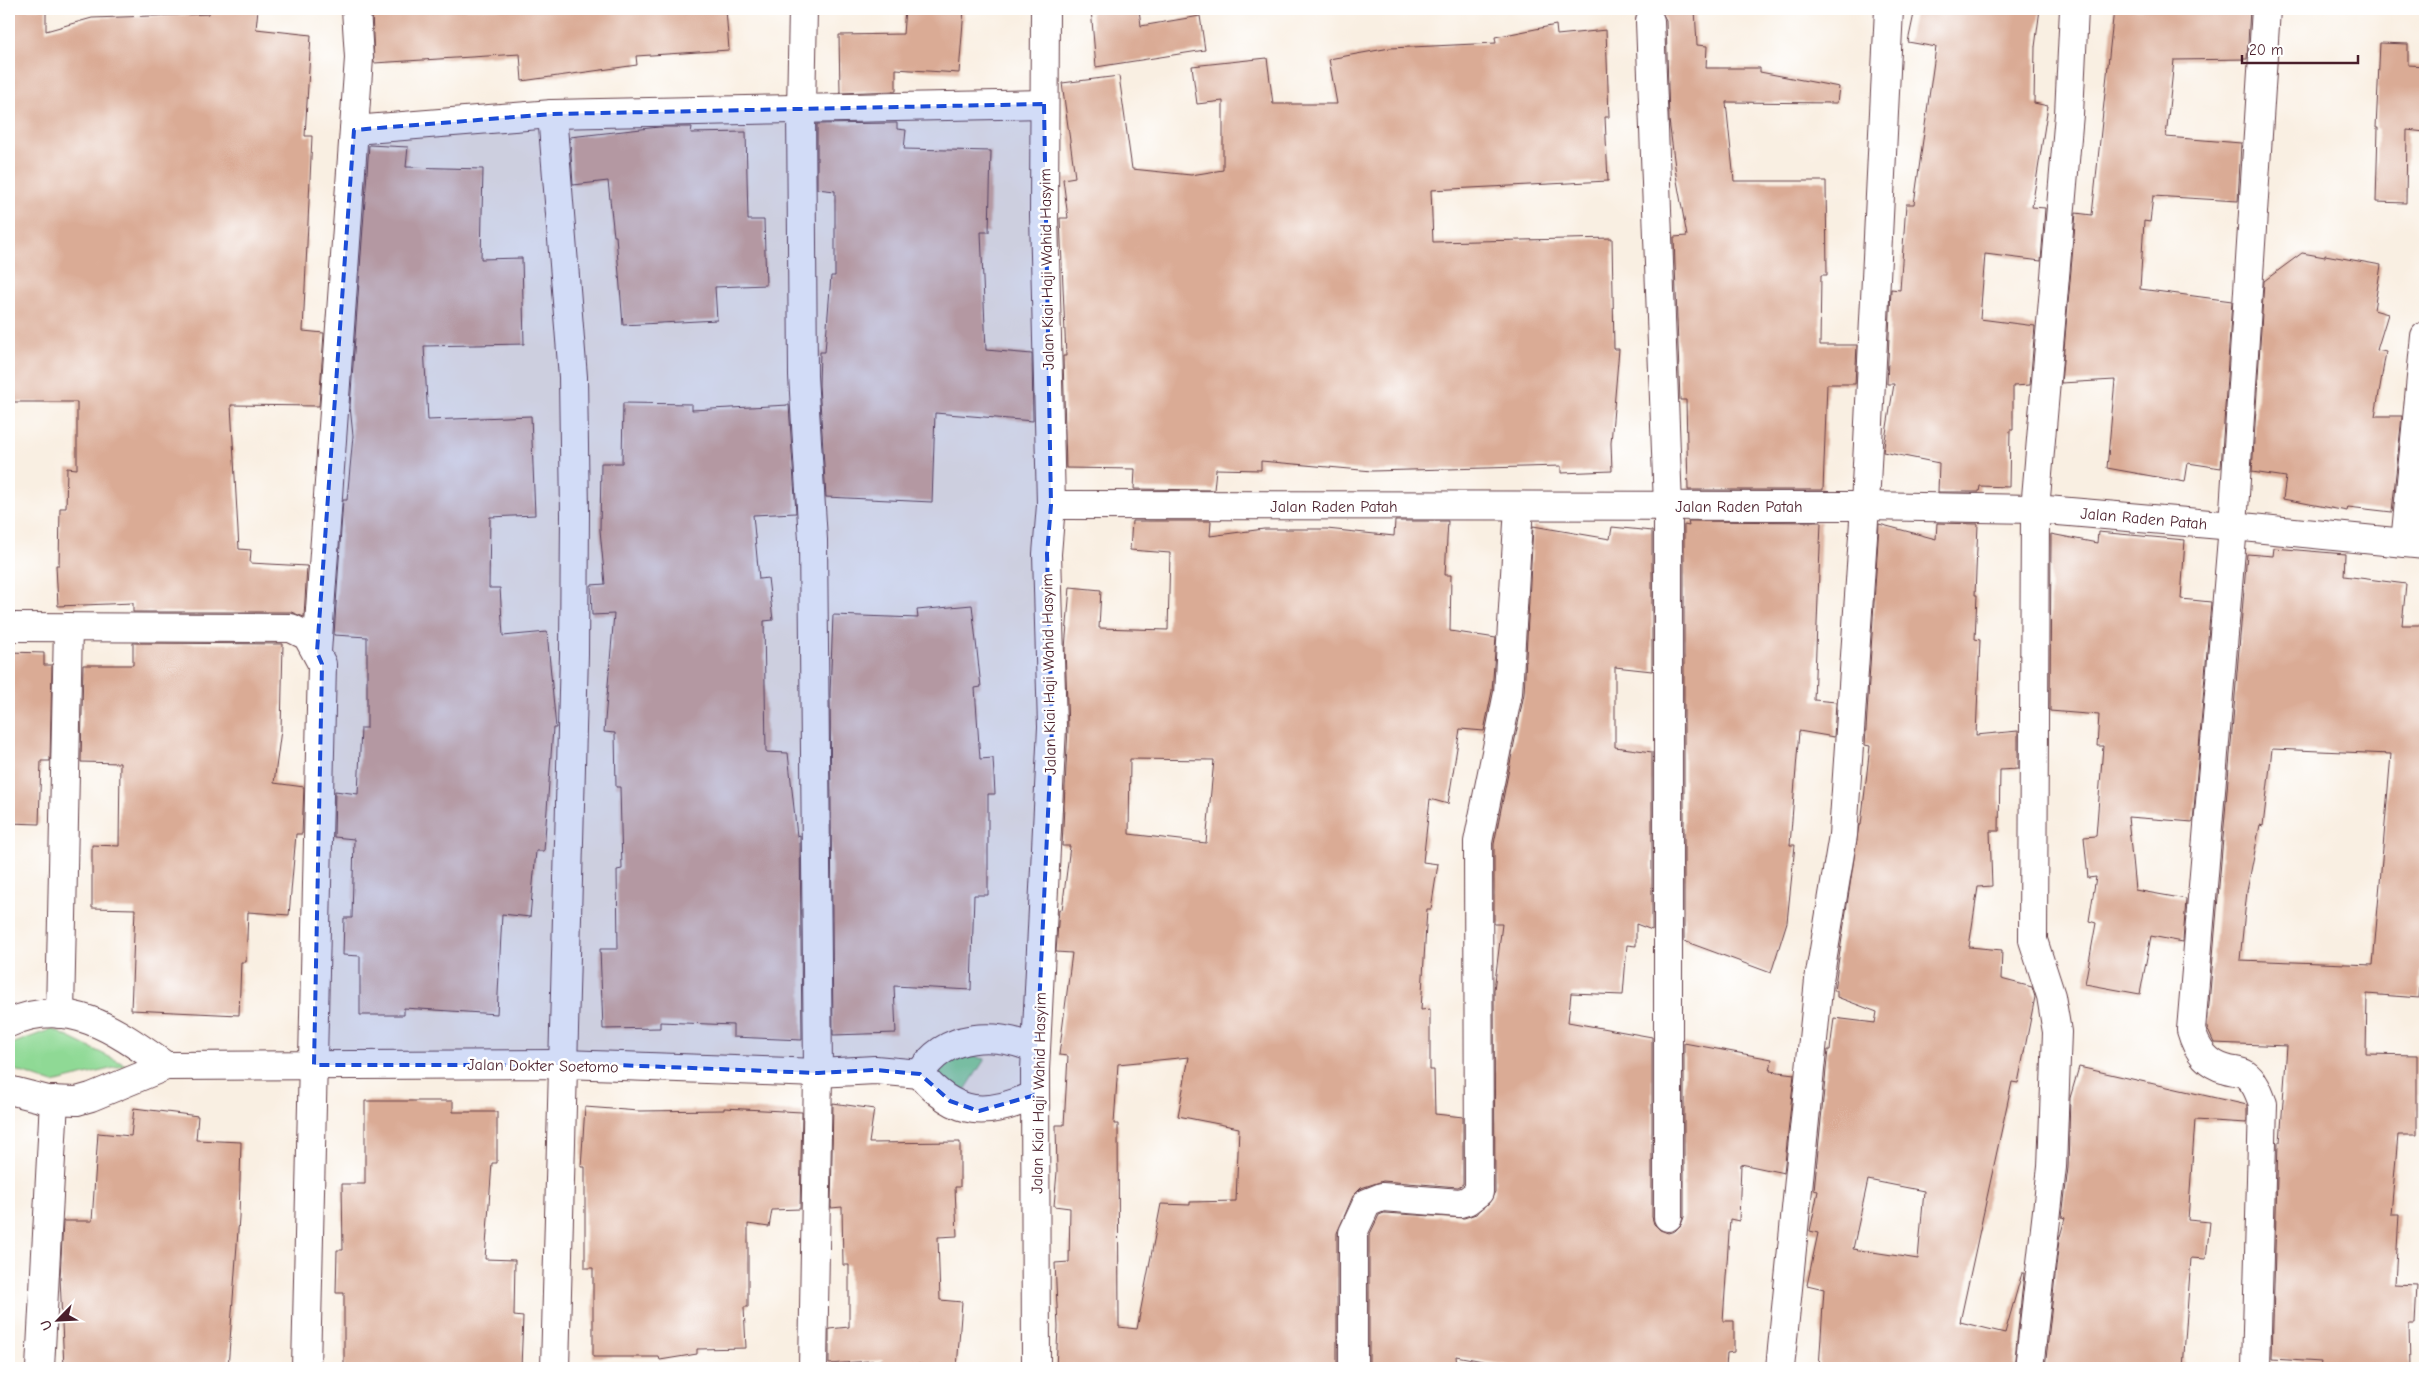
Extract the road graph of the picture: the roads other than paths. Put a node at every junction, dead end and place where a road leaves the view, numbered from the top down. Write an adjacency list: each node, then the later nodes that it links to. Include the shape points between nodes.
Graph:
1 (356, 9): 11 (street, via 359,58)
2 (803, 9): 9 (street)
3 (1045, 9): 8 (street, Jalan Kiai Haji Wahid Hasyim)
4 (1889, 9): 16 (street)
5 (2074, 9): 17 (street, via 2069,114)
6 (2266, 9): 18 (street)
7 (1650, 21): 15 (street)
8 (1044, 104): 9 (street); 13 (street, Jalan Kiai Haji Wahid Hasyim)
9 (801, 109): 10 (street); 29 (street, via 803,376 813,540)
10 (552, 114): 11 (street); 26 (street, via 574,377 574,654)
11 (354, 130): 22 (street)
12 (2425, 336): 19 (street)
13 (1051, 505): 14 (street, Jalan Raden Patah); 25 (street, Jalan Kiai Haji Wahid Hasyim, via 1047,554 1052,727)
14 (1518, 506): 15 (street, Jalan Raden Patah); 40 (street, via 1508,693 1478,842 1479,1192 1460,1203 1382,1197 1367,1203 1354,1233)
15 (1668, 506): 16 (street, Jalan Raden Patah); 34 (street)
16 (1865, 506): 17 (street, Jalan Raden Patah); 41 (street, via 1843,835 1819,980)
17 (2035, 509): 18 (street, Jalan Raden Patah); 42 (street, via 2033,940 2051,996 2057,1032 2052,1167)
18 (2233, 526): 19 (street, Jalan Raden Patah); 43 (street, via 2191,1030 2195,1045 2208,1060 2244,1073 2257,1088 2263,1104)
19 (2415, 544)
20 (9, 627): 21 (street)
21 (68, 627): 22 (street, via 291,628 307,636); 23 (street)
22 (317, 652): 27 (street, via 322,664)
23 (60, 1014): 24 (street, via 47,1012); 28 (street, via 98,1023)
24 (9, 1024)
25 (1036, 1049): 30 (street, via 1016,1041 964,1040 948,1045 927,1062); 32 (street, Jalan Kiai Haji Wahid Hasyim)
26 (564, 1064): 27 (street, Jalan Dokter Soetomo); 29 (street, Jalan Dokter Soetomo); 37 (street)
27 (314, 1065): 28 (street, Jalan Dokter Soetomo); 36 (street)
28 (166, 1066): 33 (street, Jalan Dokter Soetomo, via 91,1097 77,1101)
29 (818, 1073): 30 (street, Jalan Dokter Soetomo, via 876,1070); 38 (street)
30 (920, 1074): 32 (street, via 932,1089 950,1101 979,1111 1001,1108)
31 (9, 1090): 33 (street, Jalan Dokter Soetomo)
32 (1035, 1095): 39 (street, Jalan Kiai Haji Wahid Hasyim)
33 (54, 1100): 35 (street)
34 (1668, 1217)
35 (40, 1368)
36 (306, 1368)
37 (555, 1368)
38 (813, 1368)
39 (1036, 1368)
40 (1353, 1368)
41 (1780, 1368)
42 (2029, 1368)
43 (2256, 1368)

